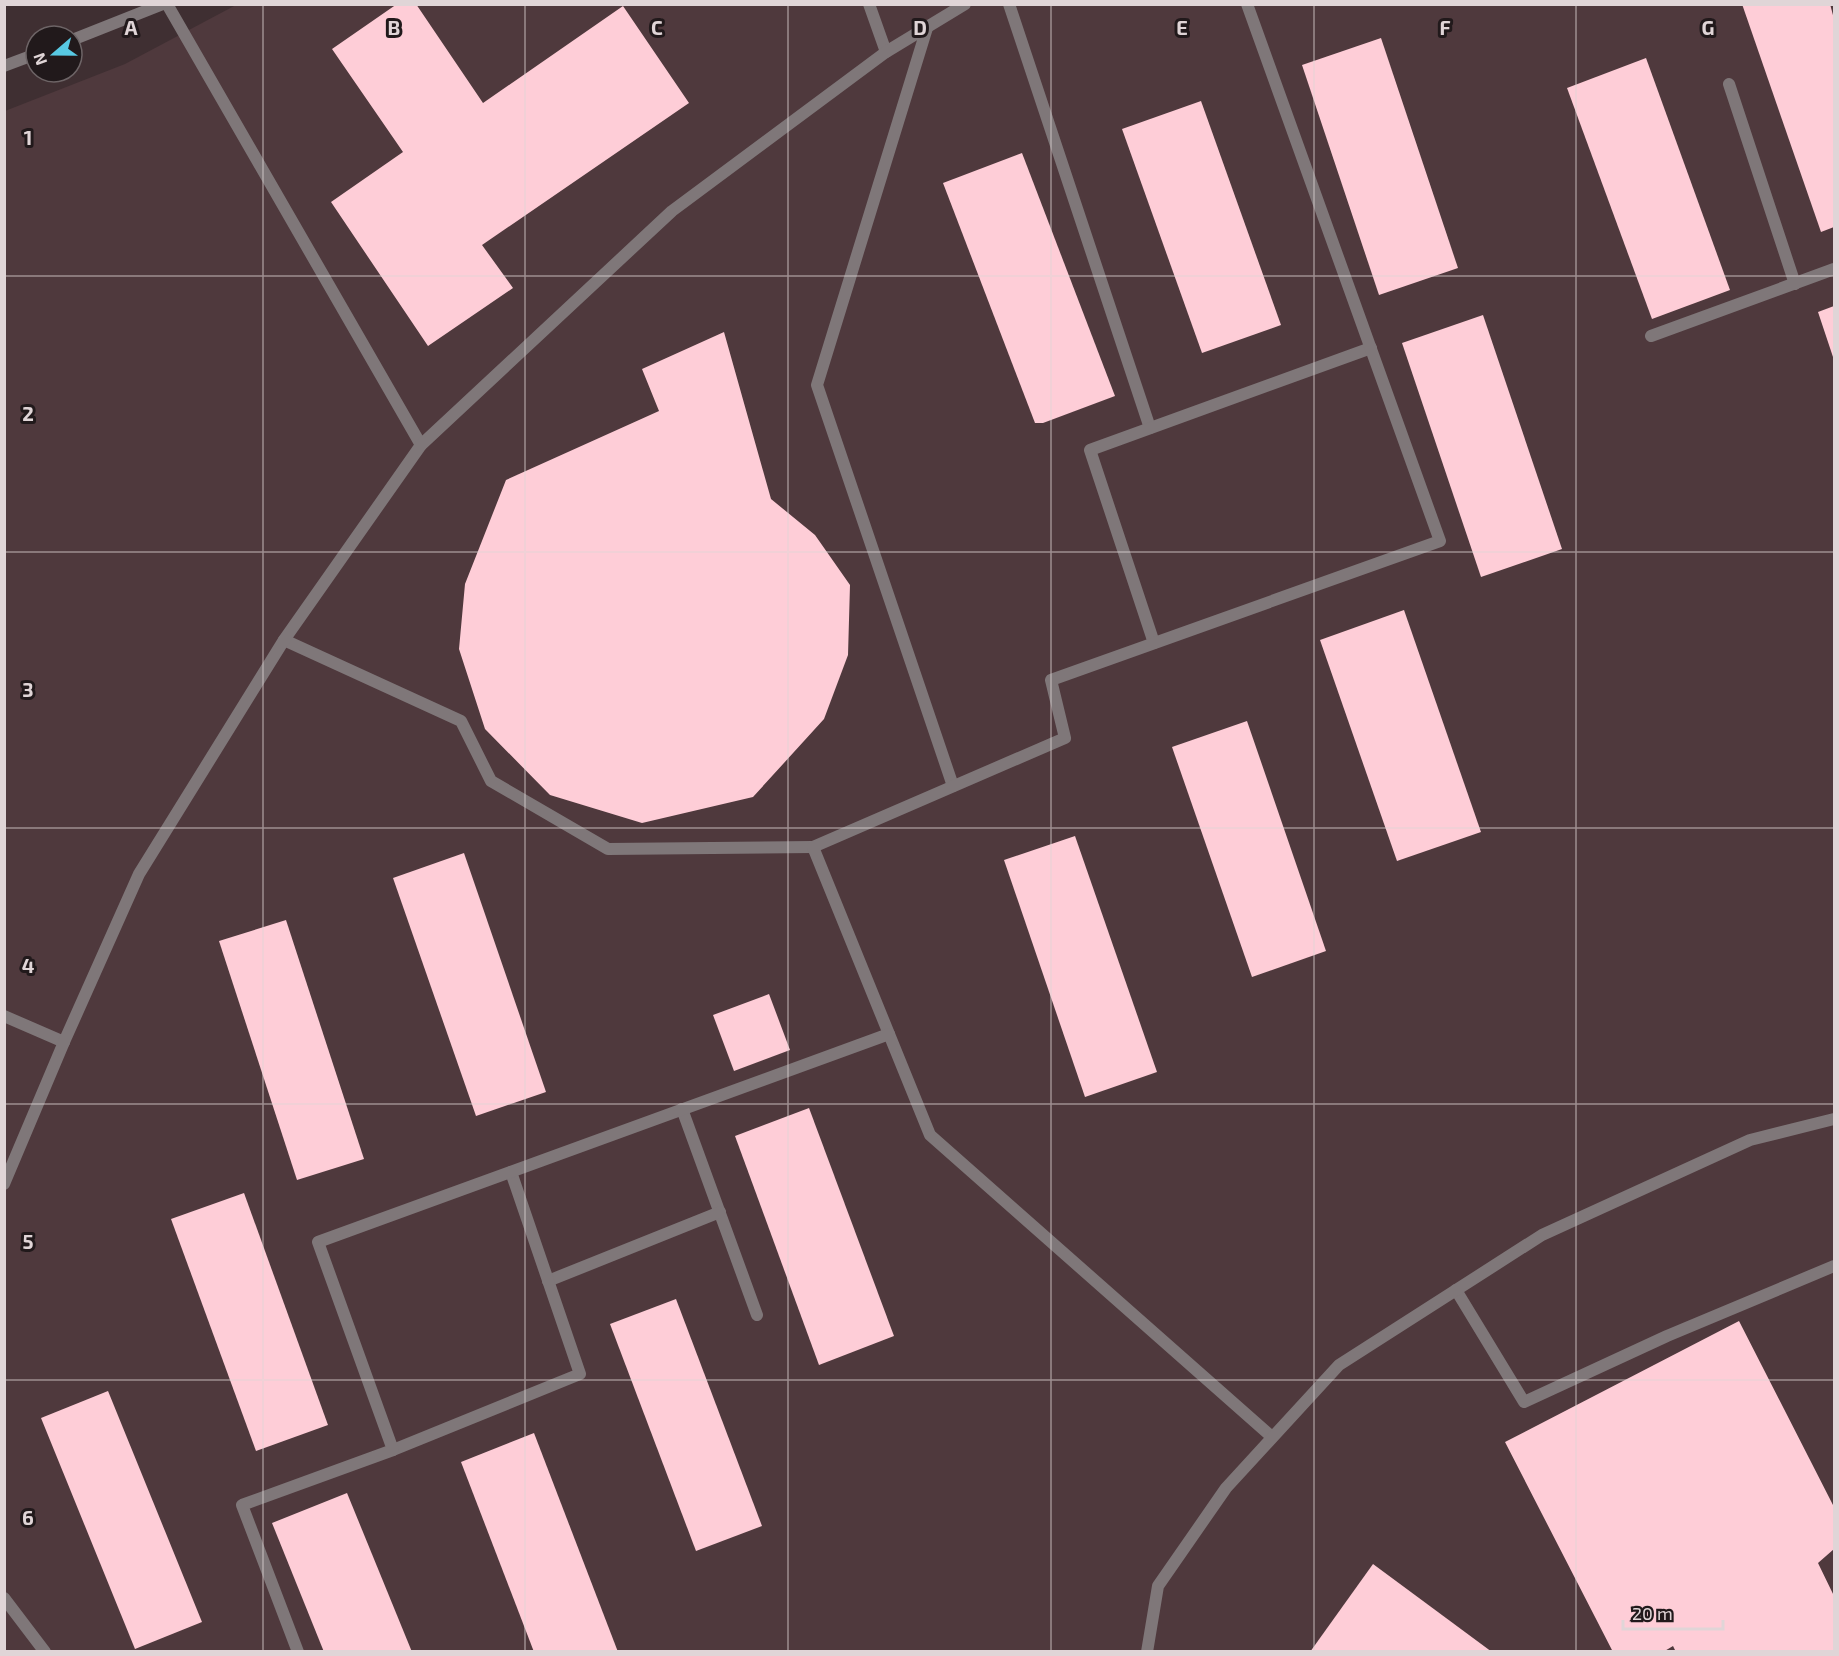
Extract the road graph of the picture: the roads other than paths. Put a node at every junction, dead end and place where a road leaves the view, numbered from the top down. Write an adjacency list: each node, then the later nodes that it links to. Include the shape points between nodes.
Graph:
1 (165, 4): 7 (street); 17 (street)
2 (869, 4): 8 (street)
3 (965, 4): 6 (street)
4 (1009, 4): 16 (street)
5 (1247, 4): 15 (street)
6 (927, 28): 8 (street); 20 (street, via 817,385)
7 (84, 35)
8 (886, 52): 17 (street, via 672,211)
9 (24, 58): 10 (street)
10 (4, 66)
11 (1729, 84): 13 (street)
12 (1834, 270): 13 (street)
13 (1795, 284): 14 (street)
14 (1651, 336)
15 (1371, 348): 16 (street); 19 (street, via 1440,541)
16 (1150, 428): 19 (street, via 1089,450)
17 (421, 445): 18 (street)
18 (284, 640): 21 (street, via 460,721 491,781 608,849); 24 (street, via 139,874)
19 (1154, 643): 20 (street, via 1052,680 1065,738)
20 (953, 786): 21 (street)
21 (813, 847): 23 (street)
22 (4, 1016): 24 (street)
23 (888, 1034): 25 (street); 34 (street, via 930,1135)
24 (64, 1042): 28 (street)
25 (682, 1109): 27 (street); 29 (street)
26 (1834, 1119): 32 (street, via 1750,1140 1542,1235)
27 (511, 1172): 31 (street); 35 (street, via 318,1242)
28 (4, 1184)
29 (720, 1212): 31 (street); 33 (street)
30 (1834, 1266): 32 (street, via 1524,1402)
31 (548, 1281): 35 (street, via 580,1374)
32 (1456, 1290): 34 (street, via 1339,1365)
33 (757, 1315)
34 (1272, 1437): 39 (street, via 1226,1488 1158,1586)
35 (393, 1450): 38 (street, via 242,1505)
36 (4, 1598): 37 (street)
37 (45, 1652)
38 (298, 1652)
39 (1147, 1652)

